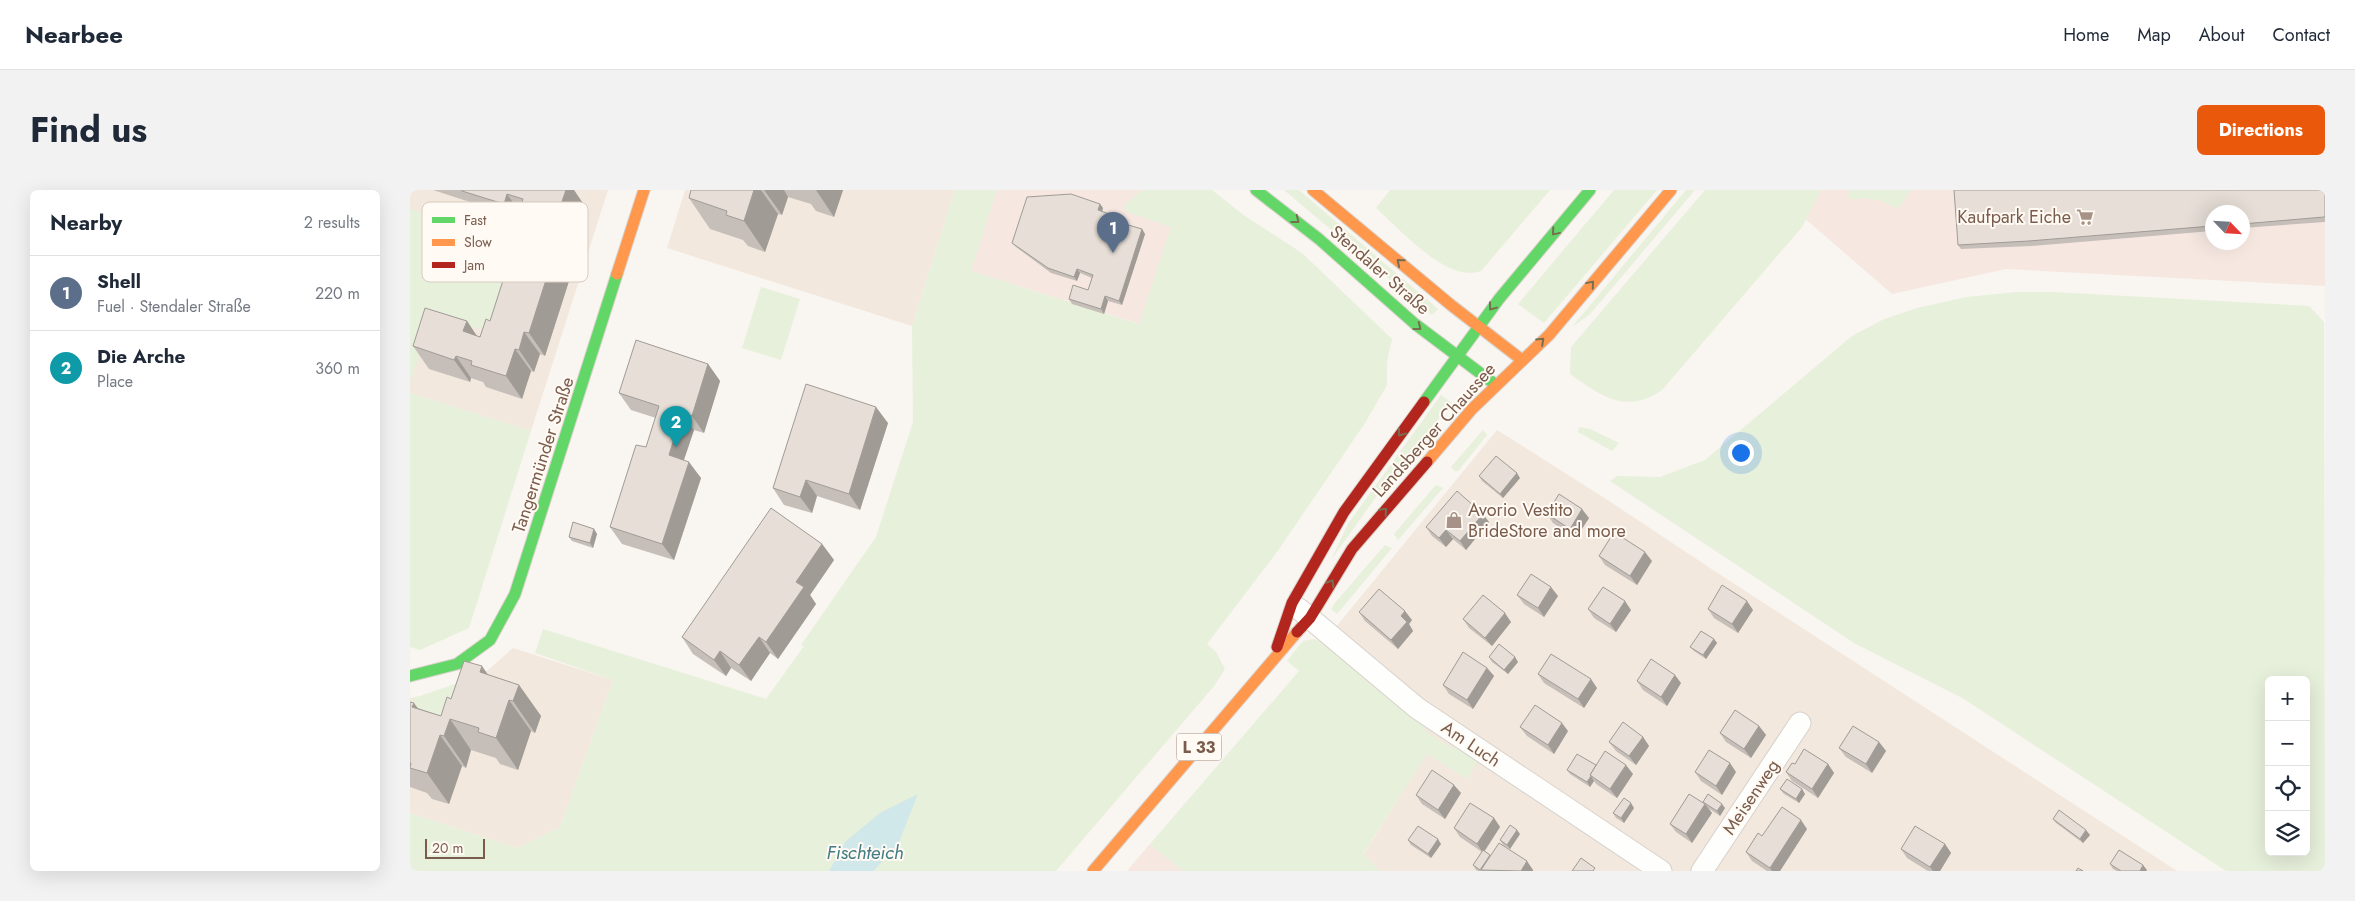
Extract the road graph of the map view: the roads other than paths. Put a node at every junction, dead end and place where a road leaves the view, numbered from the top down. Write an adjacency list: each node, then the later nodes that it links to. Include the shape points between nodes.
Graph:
1 (644, 190): 13 (main road, Tangermünder Straße, via 516,594 490,640 457,664)
2 (1256, 190): 7 (main road, Stendaler Straße, one-way to 7, via 1319,239)
3 (1313, 190): 6 (main road, Stendaler Straße, one-way to 3)
4 (1590, 190): 6 (main road, Landsberger Chaussee, one-way to 6)
5 (1671, 190): 8 (main road, Landsberger Chaussee, one-way to 5, via 1549,334)
6 (1478, 326): 7 (main road, Landsberger Chaussee); 8 (main road, Stendaler Straße)
7 (1456, 356): 9 (main road, Stendaler Straße); 10 (main road, Landsberger Chaussee, one-way to 10, via 1344,512)
8 (1522, 360): 9 (main road, Landsberger Chaussee)
9 (1496, 385): 11 (main road, Landsberger Chaussee, one-way to 9, via 1352,549)
10 (1292, 603): 11 (street, Am Luch); 12 (main road, Landsberger Chaussee)
11 (1310, 618): 12 (main road, Landsberger Chaussee); 16 (street, Am Luch, via 1417,708)
12 (1273, 658): 15 (main road, Landsberger Chaussee / L 33)
13 (410, 676)
14 (1800, 723): 17 (street, Meisenweg)
15 (1093, 871)
16 (1661, 871)
17 (1702, 871)

